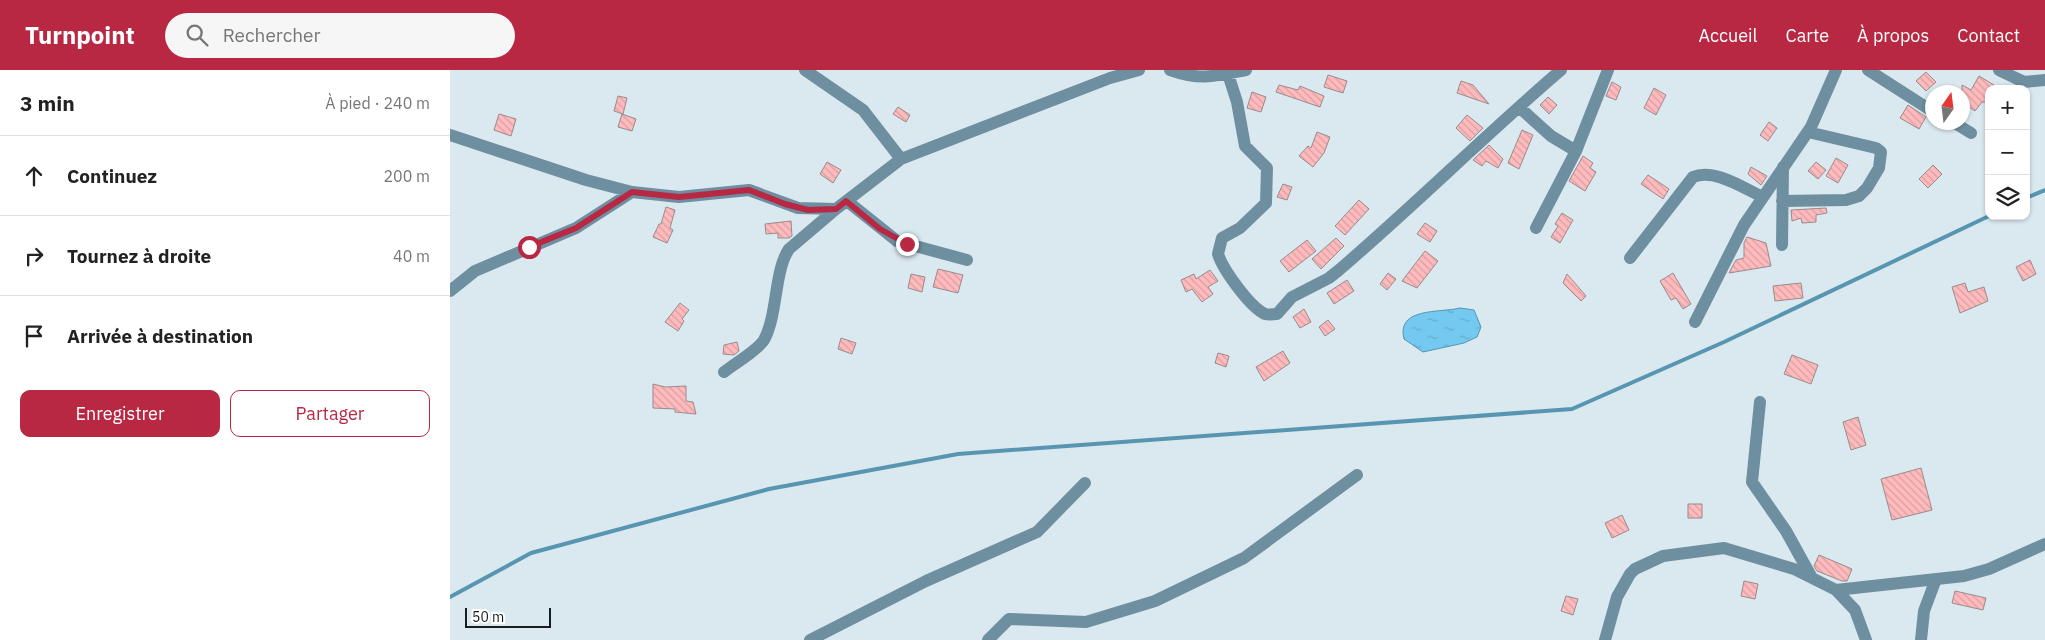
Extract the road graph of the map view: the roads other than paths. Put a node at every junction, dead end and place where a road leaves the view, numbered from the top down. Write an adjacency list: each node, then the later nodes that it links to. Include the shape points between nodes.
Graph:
1 (805, 70): 19 (street, via 864,110)
2 (1139, 70): 19 (street, via 1110,78)
3 (1170, 70): 10 (street, via 1197,78)
4 (1246, 70): 10 (street)
5 (1561, 70): 12 (street)
6 (1608, 70): 18 (street)
7 (1836, 70): 15 (street)
8 (1868, 70): 13 (street)
9 (1999, 70): 11 (street, via 2024,82)
10 (1228, 74): 12 (street, via 1245,146 1266,165 1268,197 1264,206 1240,228 1222,238 1218,254 1230,276 1255,308 1267,315 1277,314 1292,298 1329,278 1404,214 1486,134)
11 (2045, 80)
12 (1519, 107): 18 (street, via 1551,136)
13 (1925, 107)
14 (1967, 130): 16 (street)
15 (1808, 132): 20 (street); 24 (street, via 1876,148 1881,152 1879,168 1863,193 1850,199)
16 (1970, 132)
17 (450, 135): 21 (street)
18 (1576, 152): 26 (street)
19 (902, 159): 23 (street)
20 (1783, 166): 22 (street); 24 (street)
21 (632, 192): 25 (street, via 679,197 749,190 798,208); 30 (street, via 576,228 475,272)
22 (1763, 197): 28 (street, via 1715,176 1699,174 1687,182); 31 (street, via 1737,239)
23 (846, 201): 25 (street); 29 (street, via 897,241)
24 (1782, 201): 27 (street)
25 (836, 209): 32 (street, via 784,256 777,298 763,341)
26 (1536, 228)
27 (1782, 245)
28 (1630, 258)
29 (967, 260)
30 (450, 291)
31 (1696, 322)
32 (724, 372)
33 (1760, 402): 37 (street, via 1752,482 1783,526)
34 (1357, 475): 41 (street, via 1244,558 1154,601 1086,622 1010,619)
35 (1085, 483): 40 (street, via 1037,532 926,581)
36 (2045, 544): 38 (street, via 1989,569)
37 (1812, 578): 39 (street); 42 (street, via 1777,563 1724,548 1663,556 1630,574 1617,597)
38 (1936, 579): 39 (street); 44 (street, via 1924,611)
39 (1836, 590): 43 (street, via 1855,610)
40 (810, 640)
41 (988, 640)
42 (1605, 640)
43 (1866, 640)
44 (1922, 640)

